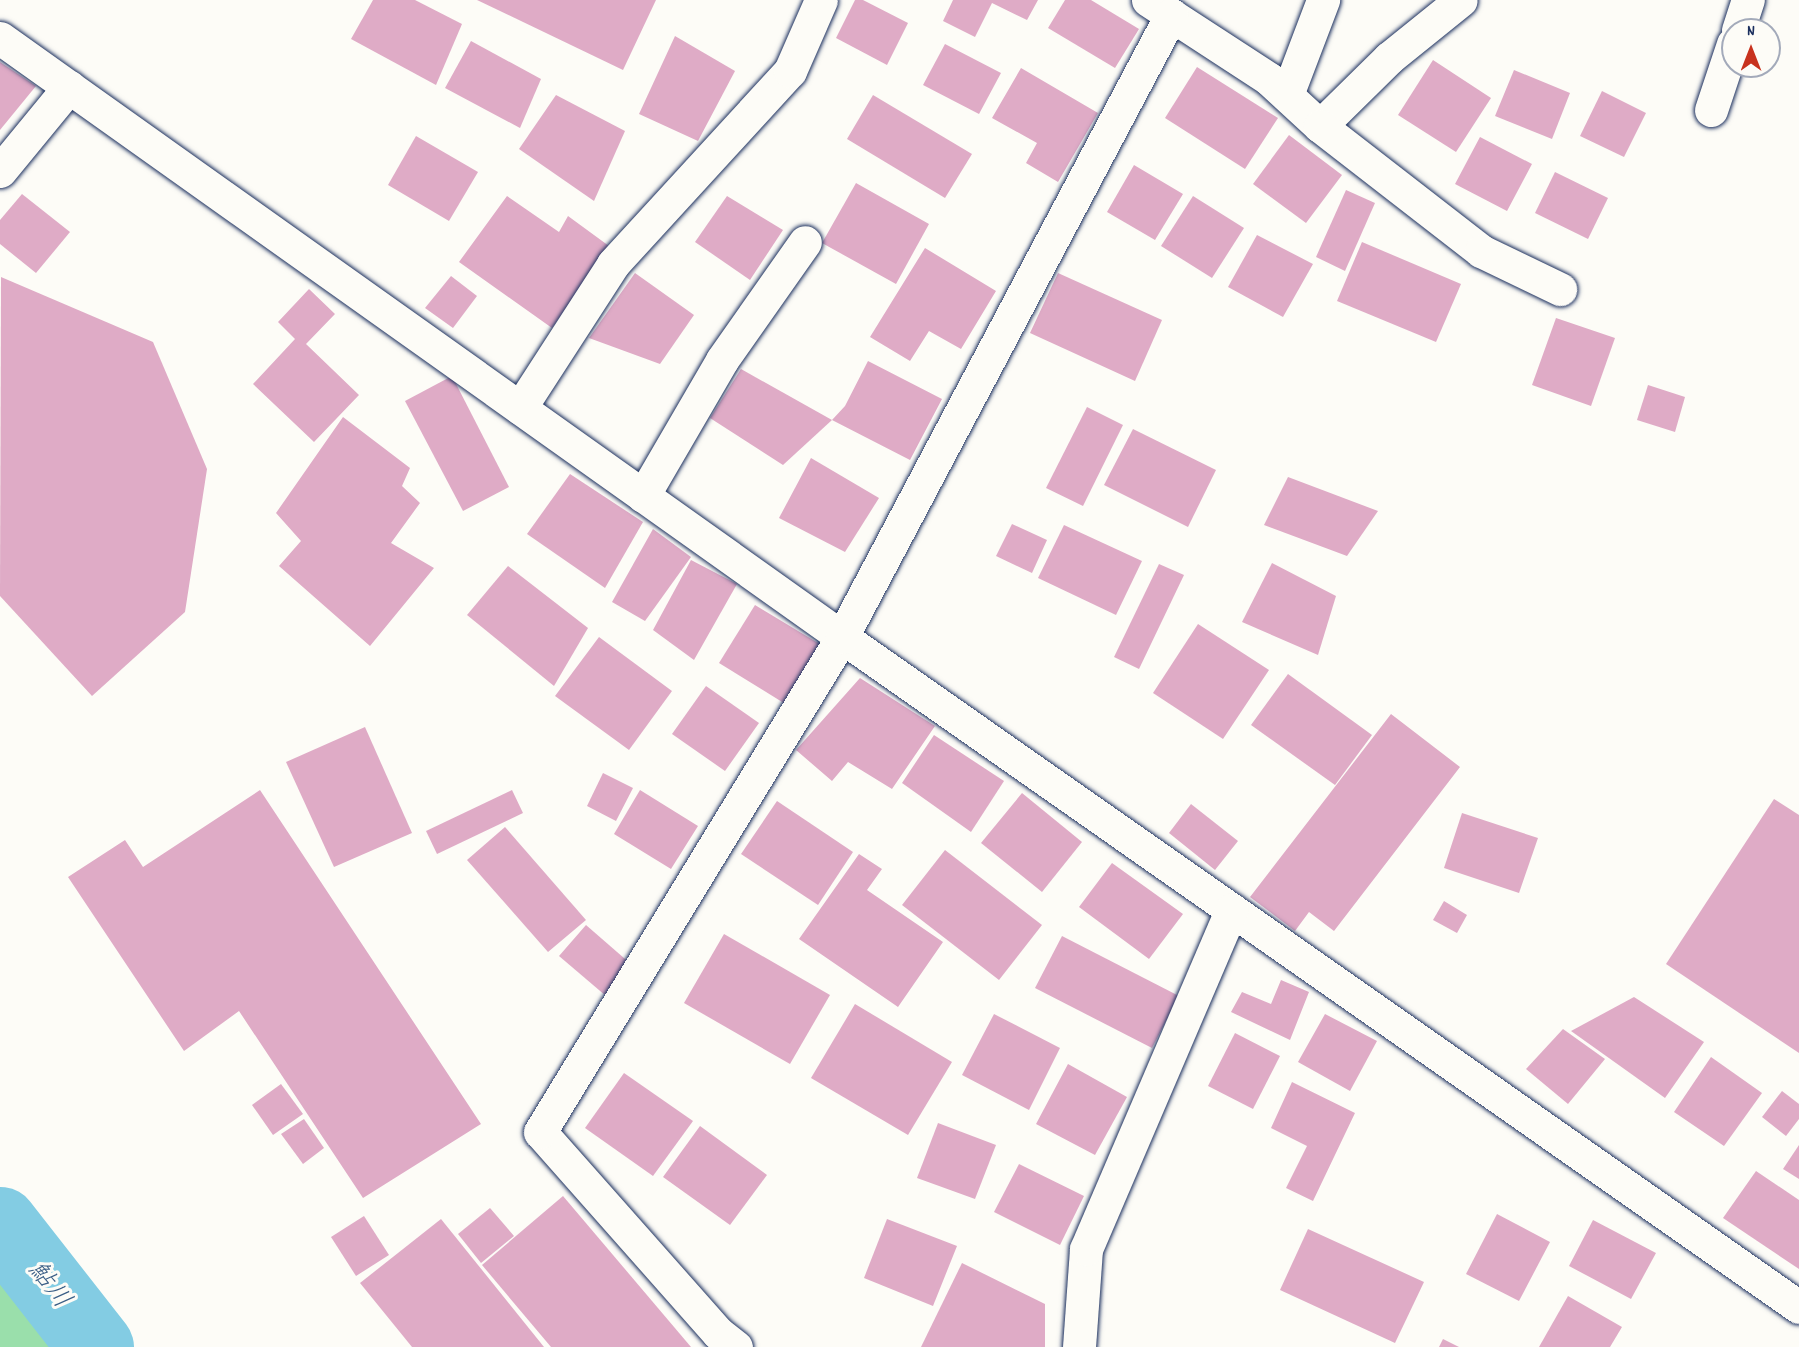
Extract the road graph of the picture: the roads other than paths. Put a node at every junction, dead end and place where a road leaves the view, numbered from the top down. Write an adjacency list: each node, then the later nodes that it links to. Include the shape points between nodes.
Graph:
1 (821, 0): 16 (street, via 790,71 613,264)
2 (1323, 0): 10 (street)
3 (1461, 0): 12 (street, via 1389,58)
4 (1748, 0): 6 (street)
5 (1160, 8): 10 (street, via 1269,79); 18 (street)
6 (1742, 18)
7 (0, 38): 9 (street)
8 (1722, 78): 11 (street)
9 (69, 87): 13 (street); 16 (street)
10 (1287, 95): 12 (street)
11 (1711, 110)
12 (1320, 126): 15 (street, via 1481,251)
13 (0, 171)
14 (805, 242): 17 (street, via 722,360)
15 (1560, 290)
16 (520, 408): 17 (street)
17 (643, 496): 18 (street)
18 (842, 637): 19 (street); 21 (street, via 540,1132 718,1333)
19 (1231, 910): 20 (street); 22 (street, via 1086,1249)
20 (1799, 1307)
21 (736, 1347)
22 (1079, 1347)

